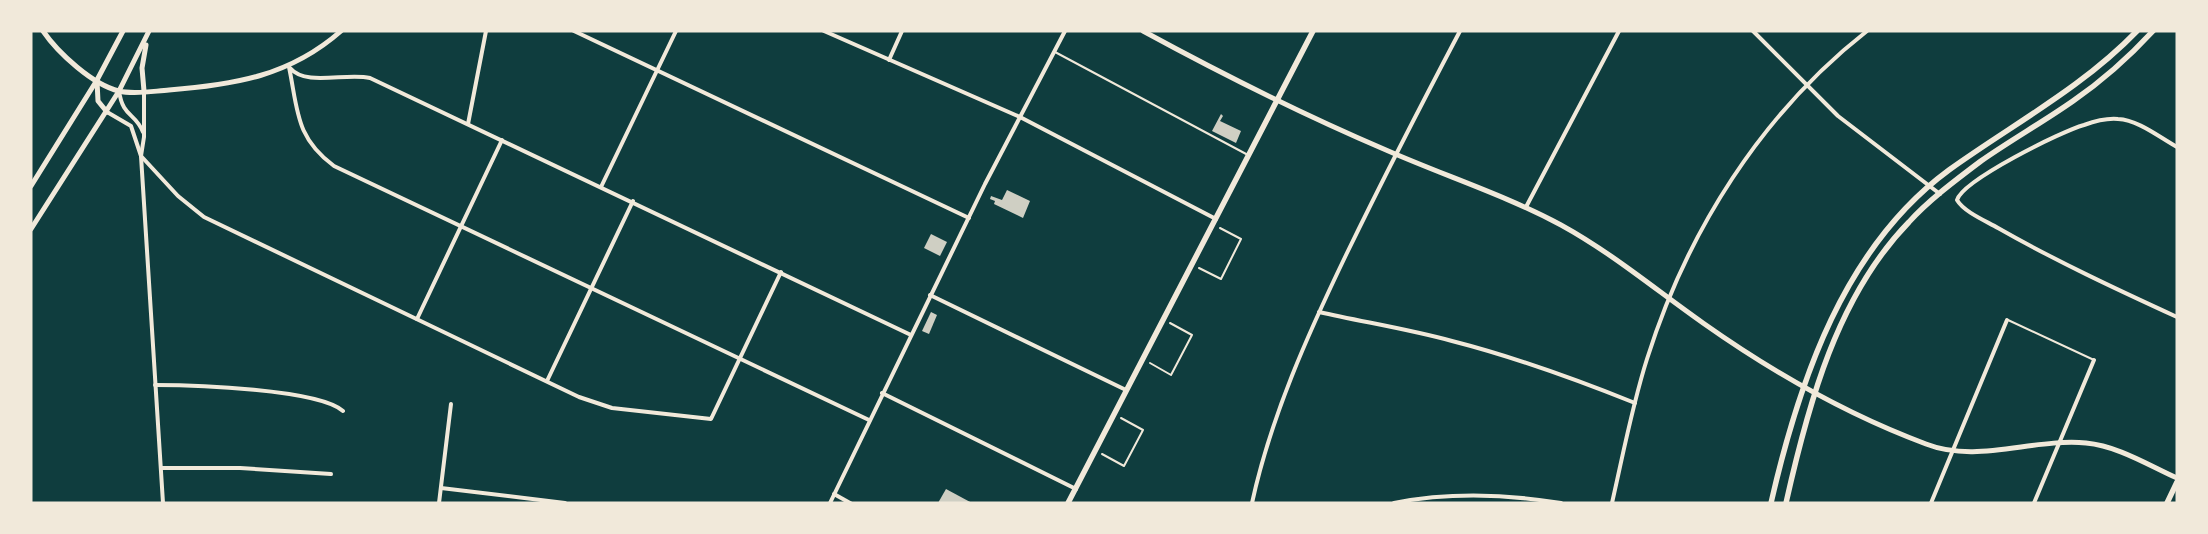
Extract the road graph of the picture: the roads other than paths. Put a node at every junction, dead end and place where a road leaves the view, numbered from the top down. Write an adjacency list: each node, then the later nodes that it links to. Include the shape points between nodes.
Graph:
1 (43, 31): 23 (main road, via 69,61)
2 (123, 31): 23 (main road)
3 (341, 31): 21 (main road)
4 (486, 31): 30 (street)
5 (574, 31): 22 (street)
6 (676, 31): 22 (street)
7 (824, 31): 20 (street)
8 (902, 31): 20 (street)
9 (1065, 31): 19 (street)
10 (1143, 31): 27 (main road)
11 (1313, 31): 27 (main road)
12 (1460, 31): 34 (street)
13 (1619, 31): 42 (street)
14 (1753, 31): 24 (street)
15 (1867, 31): 24 (street)
16 (2137, 31): 38 (main road, via 2117,52 2069,91 1988,142)
17 (2153, 31): 40 (main road, via 2083,94 1982,161)
18 (148, 34): 25 (main road); 26 (main road, via 142,68)
19 (1055, 52): 29 (street); 35 (lane)
20 (889, 60): 29 (street)
21 (289, 67): 26 (main road, via 224,84); 30 (street, via 294,73 307,78 359,75 370,78); 45 (street, via 299,122 325,159 348,174)
22 (657, 70): 39 (street); 43 (street)
23 (97, 80): 25 (main road); 28 (main road, via 98,100); 37 (main road)
24 (1806, 86): 38 (street, via 1849,126); 50 (street, via 1769,128 1727,186 1694,245)
25 (119, 91): 26 (main road); 28 (main road); 31 (street, via 123,109 139,124)
26 (144, 91): 31 (street)
27 (1278, 100): 34 (main road); 35 (main road)
28 (107, 112): 36 (street, via 131,126); 46 (main road)
29 (1020, 117): 43 (street); 44 (street)
30 (468, 124): 32 (street)
31 (144, 137): 36 (street)
32 (502, 140): 39 (street); 45 (street)
33 (2177, 147): 52 (street, via 2129,121 2102,120 2066,132 2022,154 1980,178 1957,200 1961,206 2046,255)
34 (1396, 154): 42 (main road); 51 (street)
35 (1248, 155): 44 (main road)
36 (141, 156): 53 (street, via 178,196 204,216); 59 (street)
37 (31, 186)
38 (1929, 186): 40 (street); 60 (main road, via 1888,230 1861,267 1841,301)
39 (601, 188): 41 (street)
40 (1940, 194): 62 (main road, via 1894,238 1861,286)
41 (633, 201): 47 (street); 48 (street)
42 (1526, 207): 50 (main road, via 1600,248)
43 (969, 218): 49 (street)
44 (1216, 219): 61 (main road)
45 (460, 227): 48 (street); 53 (street)
46 (31, 229)
47 (781, 272): 55 (street); 56 (street)
48 (590, 289): 56 (street); 58 (street)
49 (930, 295): 55 (street); 61 (street)
50 (1670, 298): 60 (main road, via 1748,354); 64 (street, via 1651,347)
51 (1319, 312): 64 (street, via 1486,350 1567,376); 83 (street, via 1276,420)
52 (2177, 317)
53 (418, 319): 58 (street)
54 (2007, 320): 57 (lane); 69 (street)
55 (911, 335): 63 (street)
56 (739, 360): 58 (street, via 711,419 604,406); 67 (street)
57 (2094, 360): 68 (street)
58 (547, 381)
59 (155, 385): 66 (street, via 207,386 315,398); 70 (street)
60 (1804, 386): 62 (main road); 87 (main road, via 1787,436)
61 (1126, 390): 75 (main road)
62 (1815, 392): 69 (main road, via 1915,440); 88 (main road)
63 (882, 393): 67 (street); 75 (street)
64 (1635, 403): 86 (street)
65 (450, 404): 74 (street)
66 (343, 411)
67 (869, 420): 76 (street)
68 (2059, 442): 69 (main road, via 1976,452); 72 (main road, via 2101,446); 90 (street)
69 (1952, 451): 89 (street)
70 (161, 468): 71 (street, via 240,468); 77 (street)
71 (331, 474)
72 (2177, 478)
73 (2177, 482): 91 (main road)
74 (441, 488): 78 (street); 79 (street)
75 (1076, 489): 82 (main road)
76 (834, 494): 80 (street); 81 (street)
77 (163, 503)
78 (439, 503)
79 (565, 503)
80 (830, 503)
81 (850, 503)
82 (1068, 503)
83 (1252, 503)
84 (1394, 503): 85 (street, via 1474,494)
85 (1561, 503)
86 (1612, 503)
87 (1771, 503)
88 (1786, 503)
89 (1931, 503)
90 (2034, 503)
91 (2167, 503)

